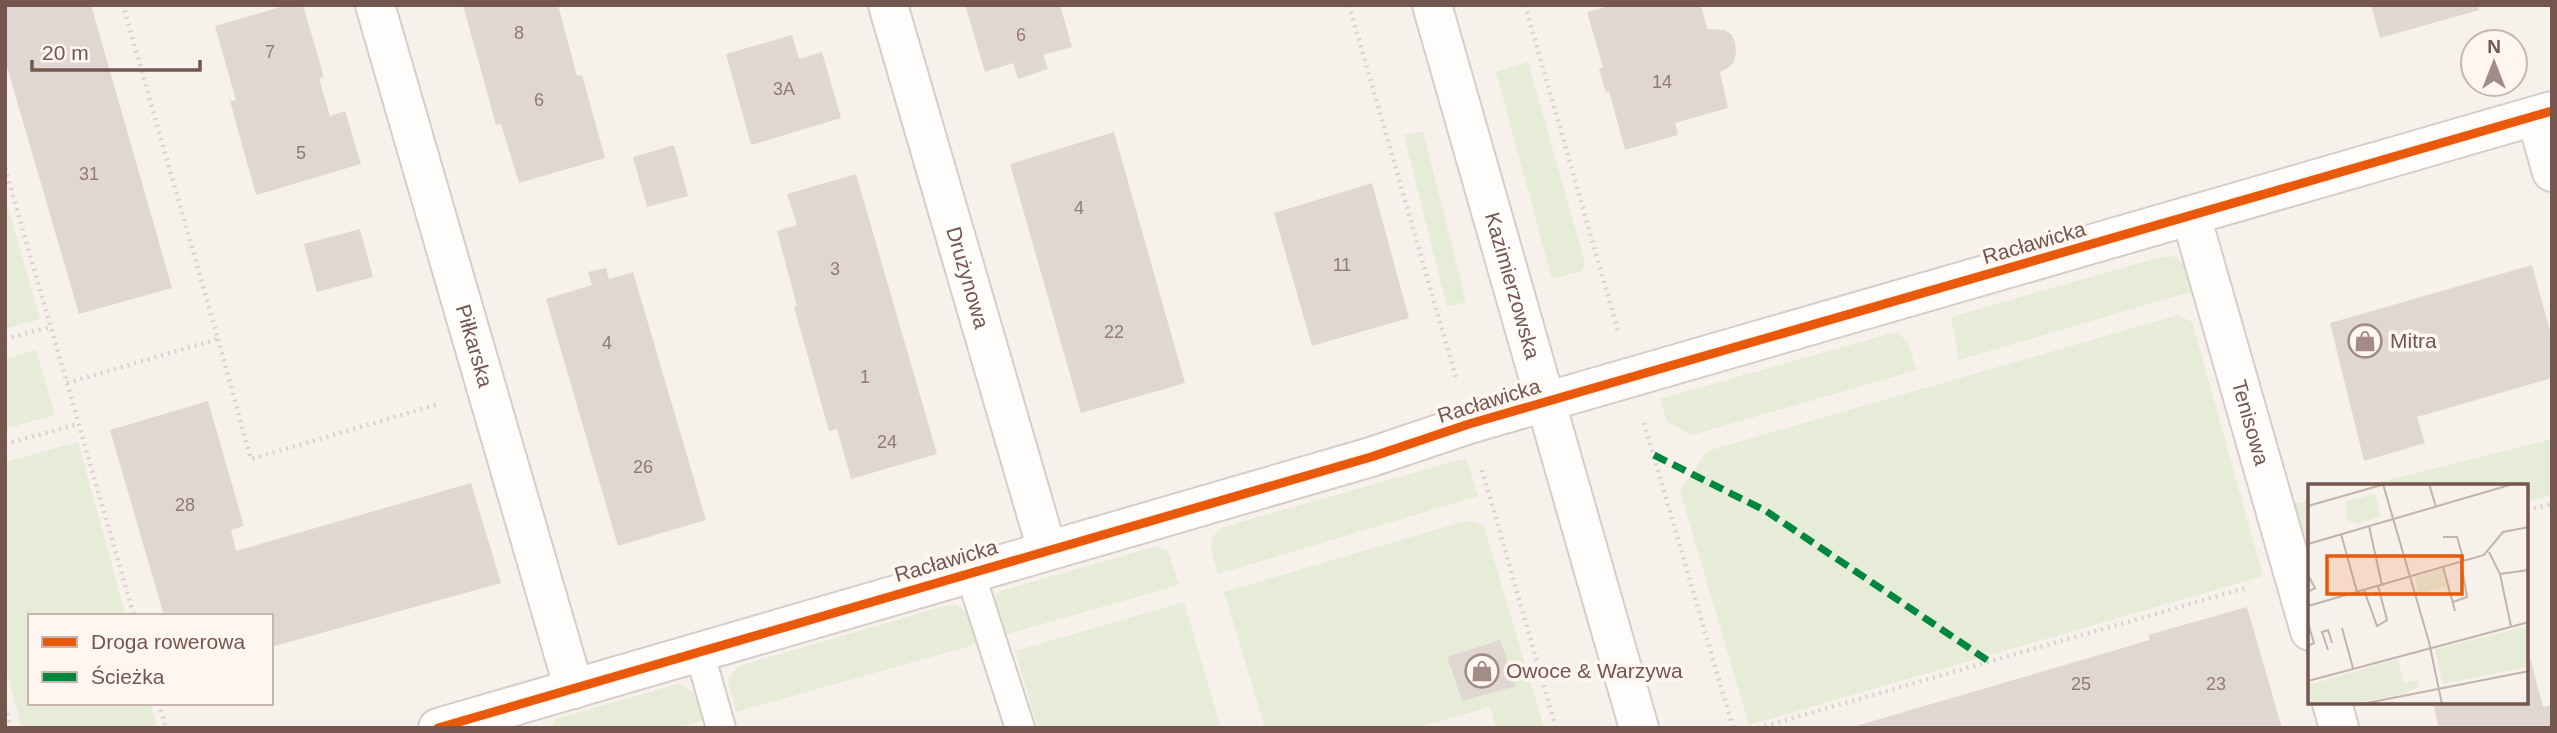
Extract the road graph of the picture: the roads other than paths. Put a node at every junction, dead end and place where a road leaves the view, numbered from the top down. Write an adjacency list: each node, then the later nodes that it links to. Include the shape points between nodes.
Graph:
1 (374, 5): 12 (street, Piłkarska)
2 (888, 5): 8 (street, Drużynowa)
3 (1432, 5): 7 (street, Kazimierzowska)
4 (2544, 113): 5 (street); 6 (street, Racławicka)
5 (2552, 172)
6 (2191, 215): 7 (street, Racławicka); 10 (street, Tenisowa)
7 (1545, 402): 8 (street, Racławicka); 17 (street, Kazimierzowska)
8 (1047, 550): 9 (street, Racławicka)
9 (970, 573): 11 (street, Racławicka); 16 (lane)
10 (2308, 624)
11 (699, 651): 12 (street, Racławicka); 15 (lane)
12 (574, 689): 14 (street, Racławicka)
13 (2333, 705): 18 (street)
14 (438, 728)
15 (721, 728)
16 (1020, 728)
17 (1639, 728)
18 (2339, 728)

